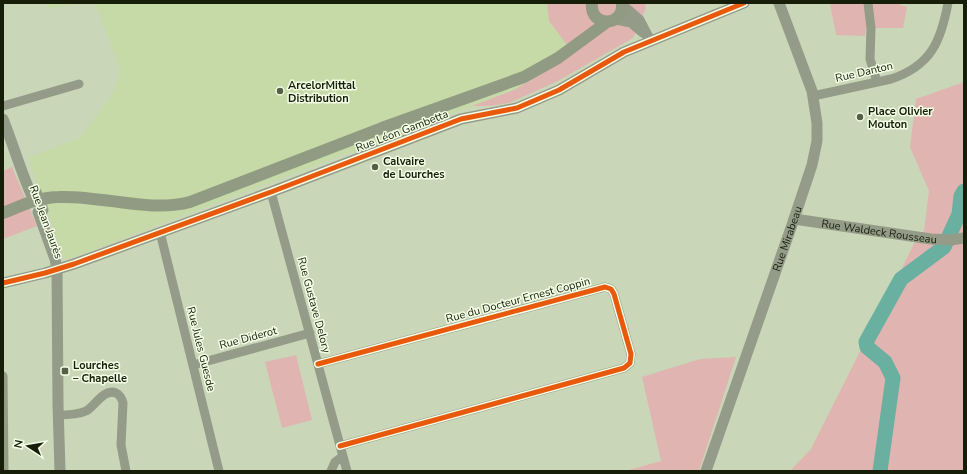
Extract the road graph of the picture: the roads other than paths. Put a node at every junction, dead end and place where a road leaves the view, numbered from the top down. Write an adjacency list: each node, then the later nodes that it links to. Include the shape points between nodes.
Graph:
1 (744, 3): 8 (street, Rue Léon Gambetta)
2 (779, 3): 12 (street, Rue Mirabeau)
3 (868, 3): 10 (street, via 872,28 870,59)
4 (948, 3): 10 (street, Rue Danton, via 940,36 928,57 903,75)
5 (622, 4): 7 (main road, via 620,14); 8 (street, via 639,20)
6 (592, 7): 7 (main road, via 598,19); 9 (main road, via 589,24)
7 (611, 20): 8 (street, via 634,24); 9 (main road)
8 (650, 40): 16 (street, Rue Léon Gambetta, via 619,54 554,92 506,111 461,119)
9 (573, 47): 17 (main road, via 551,63 524,77 382,128 190,202 167,206 60,196 42,199)
10 (877, 82): 12 (street, Rue Danton)
11 (79, 84): 13 (street)
12 (813, 96): 18 (street, Rue Mirabeau, via 817,141)
13 (3, 106)
14 (3, 119): 15 (street, Rue Jean Jaurès)
15 (6, 133): 21 (street, Rue Jean Jaurès, via 18,164 34,193)
16 (271, 192): 19 (street, Rue Léon Gambetta); 23 (street, Rue Gustave Delory)
17 (3, 213)
18 (794, 219): 20 (street, Rue Waldeck Rousseau, via 938,240); 37 (street, Rue Mirabeau)
19 (160, 232): 21 (street, Rue Léon Gambetta); 25 (street, Rue Jules Guesde)
20 (960, 239)
21 (59, 269): 22 (street, Rue Léon Gambetta); 28 (street, Rue Jean Jaurès, via 62,302 58,341)
22 (3, 283)
23 (310, 333): 24 (street, Rue Gustave Delory); 25 (street, Rue Diderot)
24 (318, 364): 29 (street, Rue Gustave Delory); 29 (street, Rue du Docteur Ernest Coppin, via 605,287 614,294 631,354 630,363 624,368)
25 (193, 365): 34 (street, Rue Jules Guesde)
26 (3, 376): 27 (street)
27 (3, 400): 31 (street)
28 (58, 415): 32 (street, Rue Jean Jaurès); 33 (street, via 82,412 105,394 118,394 124,407 121,445)
29 (340, 446): 30 (street, Rue Gustave Delory)
30 (343, 456): 35 (street, via 335,462); 36 (street, Rue Gustave Delory)
31 (4, 471)
32 (60, 471)
33 (126, 471)
34 (220, 471)
35 (331, 471)
36 (347, 471)
37 (706, 471)

